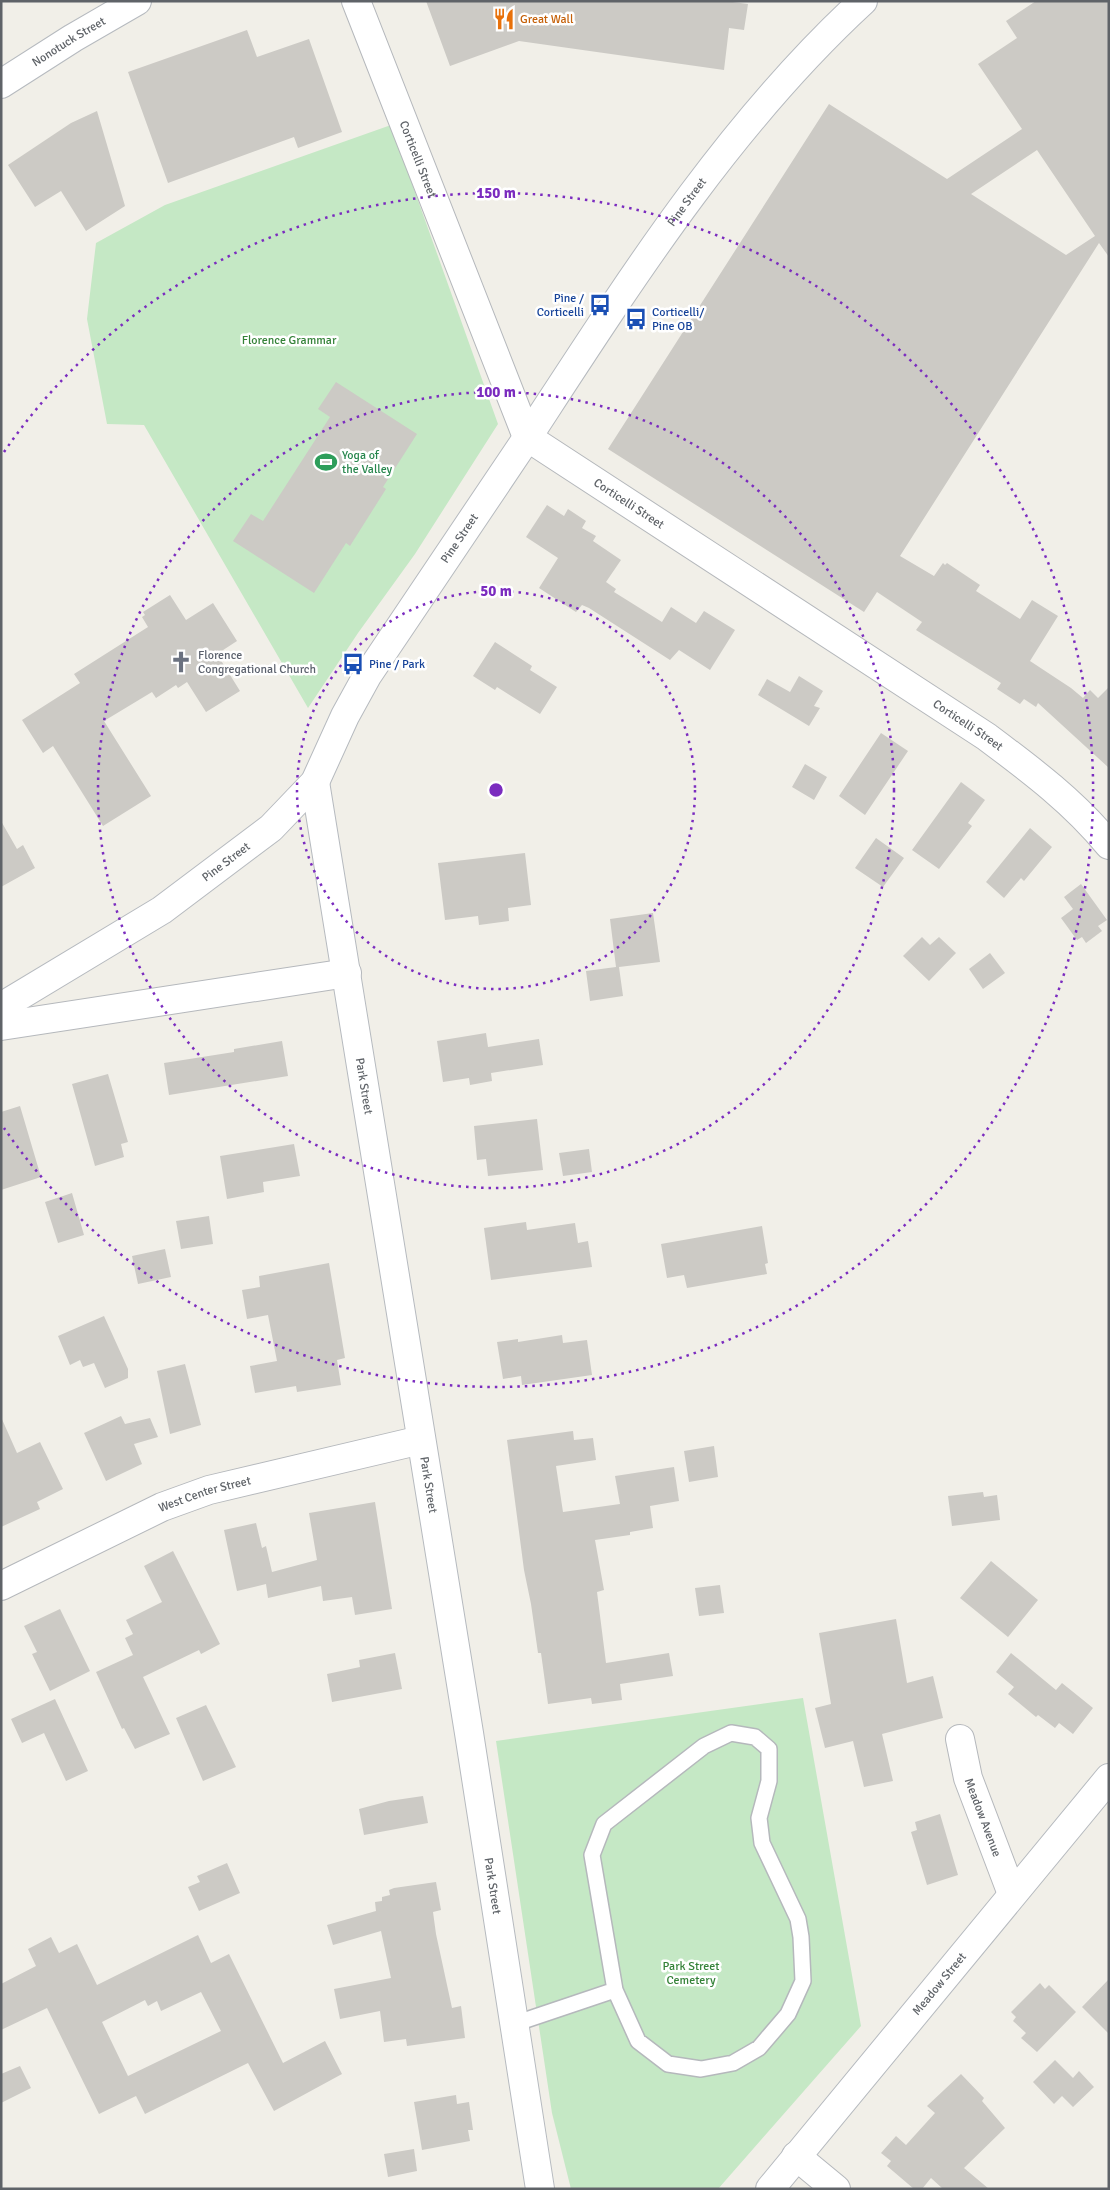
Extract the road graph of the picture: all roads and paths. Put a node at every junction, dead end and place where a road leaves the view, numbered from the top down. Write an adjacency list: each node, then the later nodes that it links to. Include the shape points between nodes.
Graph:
1 (137, 1): 4 (street, Nonotuck Street)
2 (356, 1): 5 (street, Corticelli Street)
3 (863, 1): 5 (street, Pine Street, via 776,91 710,172 578,357)
4 (1, 84)
5 (527, 437): 6 (street, Pine Street, via 367,676); 7 (street, Corticelli Street, via 987,737 1036,773 1087,819)
6 (315, 782): 8 (street, Park Street); 9 (street, Pine Street, via 271,828 162,910)
7 (1109, 845)
8 (347, 973): 10 (street); 11 (street, Park Street)
9 (1, 1007)
10 (1, 1026)
11 (421, 1440): 12 (street, West Center Street, via 209,1490 162,1507); 17 (street, Park Street)
12 (1, 1586)
13 (960, 1739): 15 (street, Meadow Avenue, via 968,1778)
14 (1109, 1778): 15 (street, Meadow Street)
15 (1012, 1894): 18 (street, Meadow Street)
16 (615, 1990): 16 (lane, via 638,2041 668,2064 701,2068 733,2063 759,2048 788,2014 803,1981 801,1937 798,1919 762,1842 758,1818 769,1782 770,1749 755,1737 731,1733 704,1746 604,1824 592,1854); 17 (lane)
17 (514, 2024): 19 (street, Park Street)
18 (796, 2156): 20 (street, Meadow Street); 21 (street)
19 (540, 2189)
20 (770, 2189)
21 (836, 2189)

